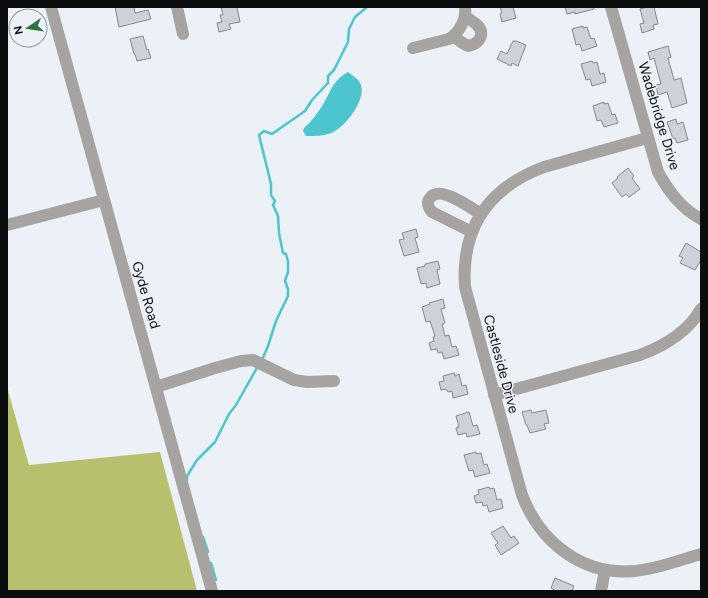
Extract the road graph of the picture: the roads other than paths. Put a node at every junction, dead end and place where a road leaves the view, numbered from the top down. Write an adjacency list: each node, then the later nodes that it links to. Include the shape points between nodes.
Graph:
1 (51, 7): 9 (street, Gyde Road)
2 (177, 7): 5 (street)
3 (611, 7): 8 (street, Wadebridge Drive)
4 (465, 12): 6 (street, via 462,26); 6 (street, via 479,27 480,38 478,42 468,46)
5 (183, 34)
6 (454, 36): 7 (street)
7 (413, 48)
8 (647, 138): 10 (street, Castleside Drive, via 529,173 500,191); 11 (street, Wadebridge Drive, via 665,186 683,207)
9 (104, 200): 12 (street); 16 (street, Gyde Road)
10 (481, 214): 13 (street, Castleside Drive); 13 (street, via 442,193 432,195 429,199 429,208 432,212)
11 (701, 219)
12 (7, 224)
13 (472, 232): 17 (street, Castleside Drive, via 465,258 466,287)
14 (701, 309): 17 (street, via 683,330 653,350)
15 (334, 381): 16 (street, via 294,380 258,362 241,361)
16 (156, 387): 20 (street, Gyde Road)
17 (494, 395): 19 (street, Castleside Drive, via 522,495 534,521 549,540 566,553)
18 (701, 554): 19 (street, Castleside Drive, via 644,570)
19 (604, 570): 21 (street)
20 (212, 591)
21 (601, 591)

